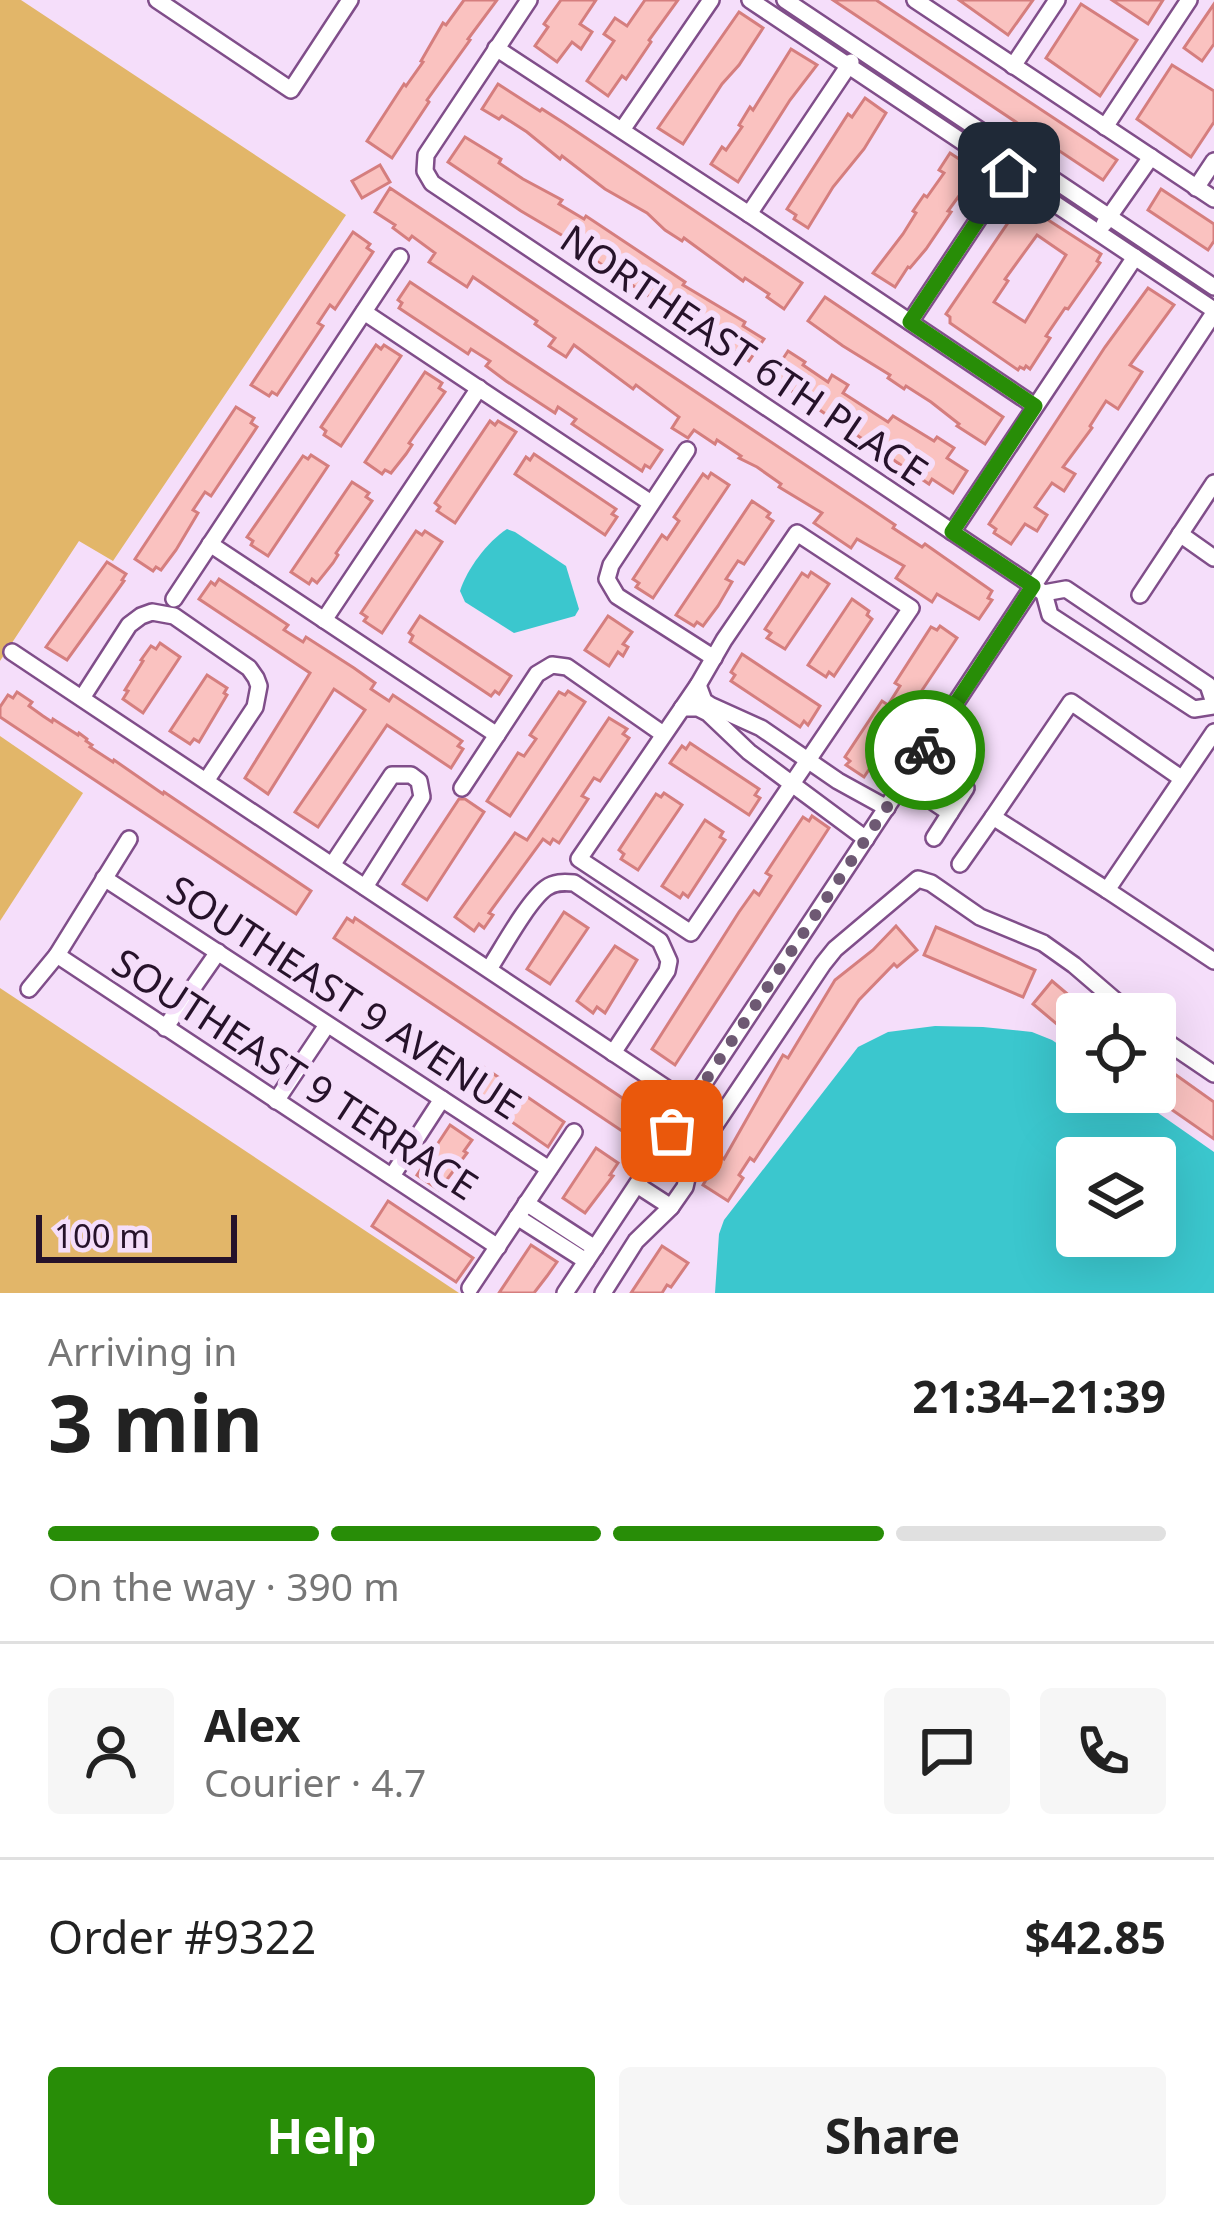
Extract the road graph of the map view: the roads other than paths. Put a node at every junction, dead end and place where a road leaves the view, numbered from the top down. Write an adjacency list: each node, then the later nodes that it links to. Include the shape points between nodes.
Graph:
1 (350, 0): 8 (street, via 291,90)
2 (529, 0): 10 (street)
3 (710, 0): 15 (street)
4 (750, 0): 12 (street)
5 (785, 0): 11 (street)
6 (1057, 0): 13 (street)
7 (1189, 0): 14 (street)
8 (162, 1)
9 (921, 2): 13 (street)
10 (496, 48): 15 (street); 35 (street, NORTHEAST 6TH PLACE, via 426,155 432,183)
11 (859, 49): 12 (street); 22 (street)
12 (848, 65): 18 (street); 21 (street)
13 (1012, 66): 14 (street)
14 (1105, 127): 16 (street)
15 (622, 130): 21 (street)
16 (1150, 158): 19 (street); 22 (street)
17 (1214, 161): 19 (street)
18 (1009, 173): 23 (street); 29 (street)
19 (1196, 188): 20 (street)
20 (1214, 199)
21 (749, 214): 29 (street)
22 (1109, 217): 23 (street); 26 (street)
23 (1098, 232): 25 (street)
24 (400, 257): 27 (street)
25 (1135, 257): 28 (street); 31 (street)
26 (1214, 287)
27 (364, 312): 30 (street); 37 (street)
28 (1214, 312): 39 (street)
29 (910, 322): 31 (street)
30 (479, 388): 34 (street); 42 (street)
31 (1035, 406): 35 (street)
32 (687, 450): 34 (street)
33 (1214, 483): 36 (street)
34 (651, 503): 44 (street, via 610,565 610,588)
35 (952, 532): 39 (street, NORTHEAST 6TH PLACE)
36 (1180, 534): 38 (street); 40 (street)
37 (210, 544): 41 (street); 42 (street)
38 (1214, 557)
39 (1038, 590): 45 (street, via 1066,589); 47 (street, via 1050,615); 59 (street)
40 (1139, 595)
41 (174, 599)
42 (324, 620): 54 (street)
43 (13, 652): 48 (street)
44 (714, 658): 46 (street); 56 (street, via 797,532 910,608)
45 (1173, 661): 47 (street); 49 (street, via 1208,685)
46 (698, 685): 50 (street); 51 (street, via 707,703)
47 (1157, 686): 49 (street, via 1194,709)
48 (82, 698): 58 (street); 58 (street, via 140,616 174,616 249,668 259,686 255,707)
49 (1214, 704)
50 (682, 708): 53 (street); 55 (street, via 703,710)
51 (748, 722): 55 (street, via 737,725); 56 (street)
52 (1214, 732): 57 (street)
53 (663, 734): 54 (street, via 552,665 537,674); 60 (street, via 579,859 691,934)
54 (496, 735): 61 (street)
55 (734, 740): 60 (street)
56 (809, 760): 60 (street); 63 (street)
57 (1181, 778): 65 (street, via 1072,702); 73 (street)
58 (206, 781): 69 (street)
59 (904, 782): 63 (street); 64 (street)
60 (793, 784): 66 (street)
61 (462, 788)
62 (966, 788): 64 (street)
63 (886, 808): 66 (street)
64 (950, 813): 67 (street)
65 (993, 817): 70 (street); 73 (street)
66 (866, 838): 87 (street)
67 (934, 838)
68 (129, 839): 71 (street)
69 (332, 865): 72 (street); 72 (street, via 392,776 411,775 422,797)
70 (960, 865)
71 (104, 878): 74 (street, SOUTHEAST 9 AVENUE); 75 (street)
72 (365, 886): 77 (street)
73 (1107, 890): 76 (street)
74 (218, 952): 80 (street, SOUTHEAST 9 AVENUE); 81 (street)
75 (57, 955): 78 (street); 81 (street, SOUTHEAST 9 TERRACE)
76 (1214, 961)
77 (489, 969): 83 (street); 83 (street, via 537,897 548,886 574,883 660,941 669,961)
78 (29, 989)
79 (1107, 993): 92 (street, via 1043,944 918,879 823,964 691,1161)
80 (327, 1025): 85 (street, SOUTHEAST 9 AVENUE); 86 (street)
81 (166, 1028): 86 (street, SOUTHEAST 9 TERRACE)
82 (1176, 1048): 84 (street)
83 (614, 1053): 87 (street)
84 (1214, 1074)
85 (442, 1099): 89 (street, SOUTHEAST 9 AVENUE); 90 (street)
86 (276, 1101): 90 (street, SOUTHEAST 9 TERRACE)
87 (690, 1104): 91 (street)
88 (574, 1132): 89 (street)
89 (549, 1169): 93 (street)
90 (392, 1176): 94 (street, SOUTHEAST 9 TERRACE)
91 (637, 1185): 92 (street); 95 (street)
92 (671, 1208): 98 (street, via 636,1240)
93 (522, 1210): 94 (street); 95 (street)
94 (498, 1246): 96 (street)
95 (590, 1255): 97 (street)
96 (470, 1288)
97 (565, 1293)
98 (603, 1293)

